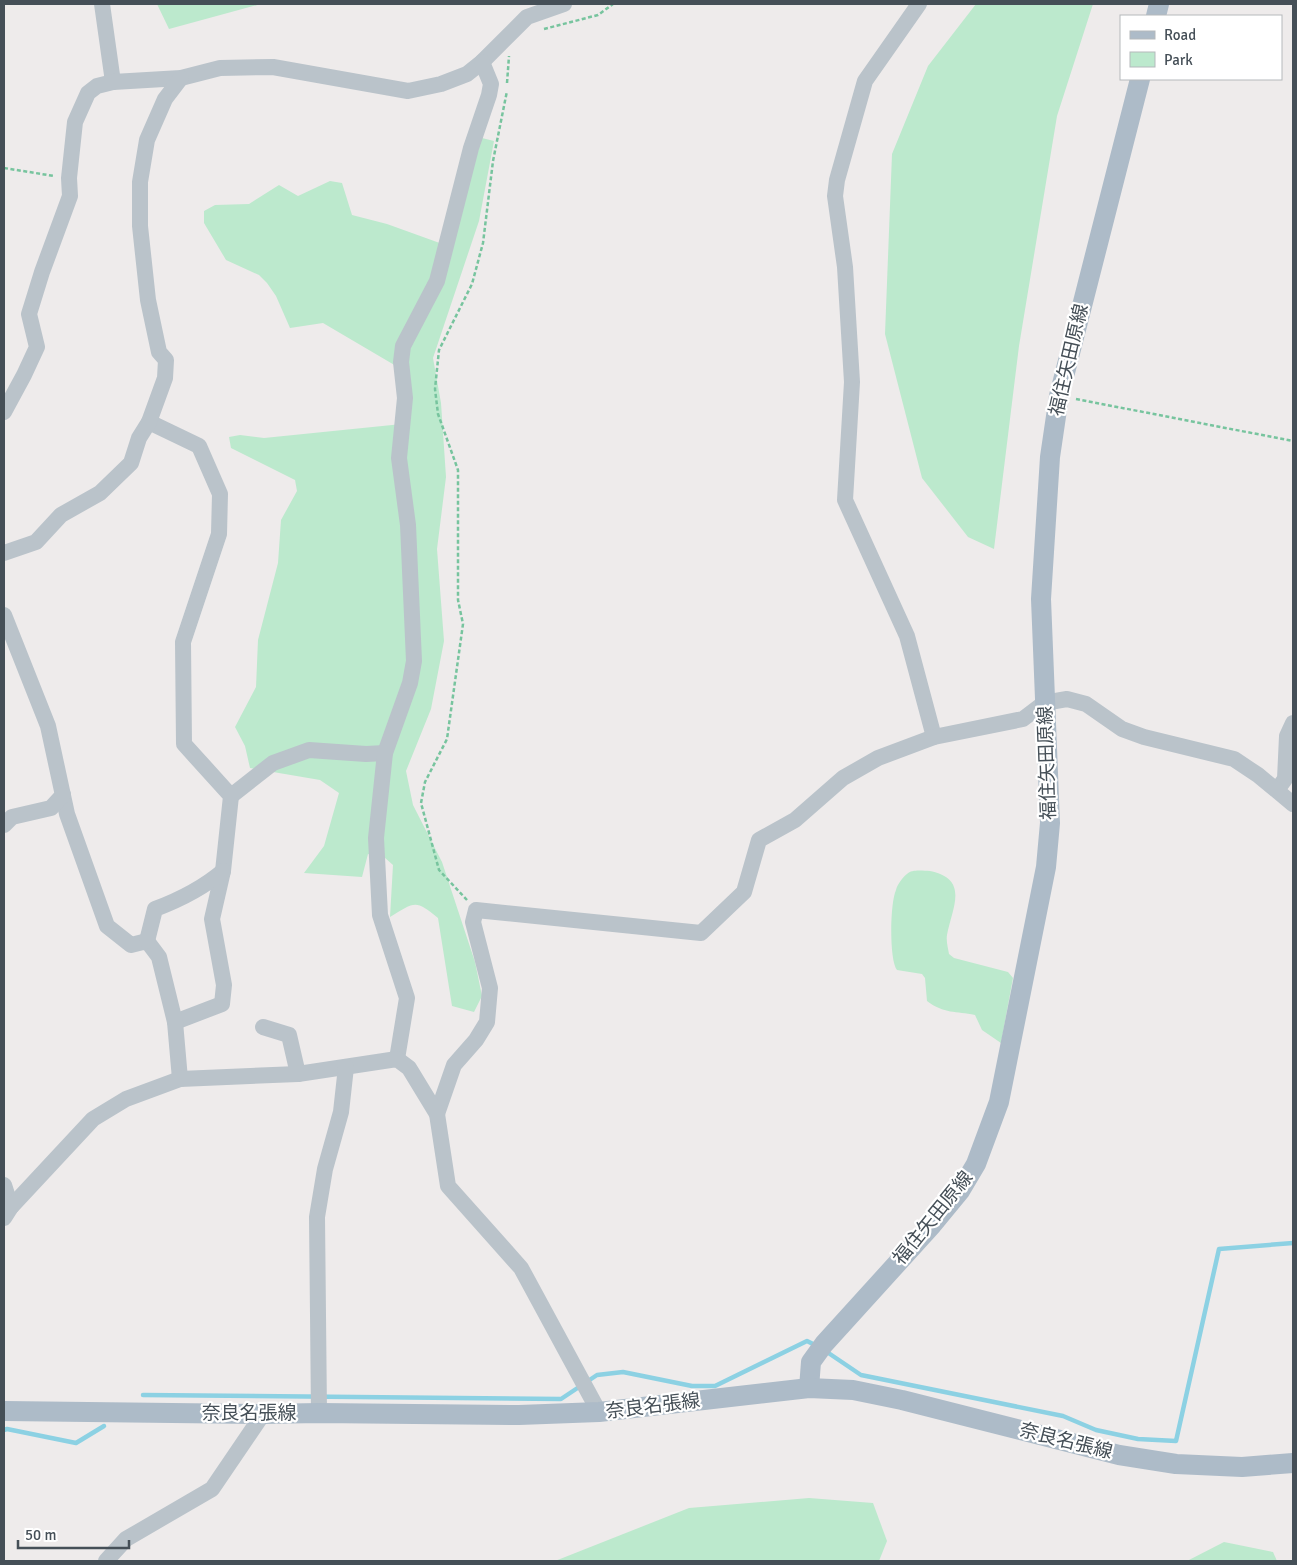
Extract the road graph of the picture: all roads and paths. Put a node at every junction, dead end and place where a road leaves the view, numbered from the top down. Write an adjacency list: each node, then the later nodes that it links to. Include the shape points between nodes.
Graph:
1 (102, 4): 10 (street)
2 (564, 4): 7 (street, via 527,17)
3 (613, 4): 5 (path, via 598,15)
4 (919, 4): 21 (street, via 865,80 836,180 835,196 845,267 852,382 845,500 907,636)
5 (542, 30)
6 (509, 55): 29 (path, via 506,99 493,161 483,243 472,284 439,350 434,389 438,414 458,470 458,600 463,624 447,739 425,782 421,803 439,870)
7 (482, 62): 8 (street, via 467,74 408,91 273,67 220,68); 22 (street, via 491,84 489,95 471,148 437,281 403,346 401,362 405,398 399,458 408,525 414,661)
8 (181, 78): 10 (street); 15 (street, via 165,99 147,140 140,182 140,226 148,300 159,352 166,360 165,378)
9 (1140, 80): 13 (main road, 福住矢田原線)
10 (113, 82): 12 (street, via 97,86 88,93 75,122)
11 (4, 168): 12 (path)
12 (69, 178): 14 (street, via 70,196 29,314 37,346)
13 (1059, 396): 16 (path); 19 (main road, 福住矢田原線, via 1050,457 1041,599)
14 (4, 412)
15 (149, 422): 17 (street, via 139,438 131,463 100,493 61,515 36,542); 25 (street, via 198,446 220,494 219,534 183,642 184,744)
16 (1293, 441)
17 (4, 553)
18 (4, 615): 24 (street, via 48,726)
19 (1044, 703): 21 (street, via 1023,719); 23 (street, via 1067,699 1086,704 1122,728 1144,737 1234,759); 40 (main road, 福住矢田原線, via 1050,823 1046,866 999,1102 976,1164 960,1191 821,1348 811,1362)
20 (1293, 723): 23 (street, via 1287,736 1285,779)
21 (934, 737): 29 (street, via 878,758 843,778 795,820 759,840 744,892 702,933)
22 (385, 753): 25 (street, via 309,750 273,763); 33 (street, via 376,838 380,915 407,998)
23 (1277, 790): 26 (street)
24 (63, 795): 27 (street, via 51,808 12,817); 30 (street, via 107,926 131,945)
25 (231, 796): 28 (street)
26 (1293, 804)
27 (4, 825)
28 (223, 871): 30 (street, via 210,882 155,909); 31 (street, via 212,919 224,985 222,1004)
29 (476, 910): 37 (street, via 473,922 490,988 486,1022 476,1040 454,1065)
30 (147, 941): 31 (street, via 159,957)
31 (175, 1022): 36 (street)
32 (263, 1027): 35 (street, via 290,1035)
33 (397, 1059): 34 (street); 37 (street, via 409,1068)
34 (346, 1067): 35 (street); 43 (street, via 341,1112 325,1170 317,1217)
35 (298, 1074): 36 (street)
36 (180, 1079): 39 (street, via 126,1100 93,1119)
37 (437, 1114): 42 (street, via 448,1186 521,1268)
38 (4, 1185): 39 (street)
39 (7, 1212)
40 (809, 1388): 42 (main road, 奈良名張線); 45 (main road, 奈良名張線, via 853,1390 902,1400 1119,1455 1176,1464 1242,1467)
41 (4, 1411): 44 (main road, 奈良名張線)
42 (598, 1412): 43 (main road, 奈良名張線, via 519,1415)
43 (319, 1413): 44 (main road, 奈良名張線)
44 (263, 1414): 46 (street, via 212,1489 126,1539)
45 (1293, 1463)
46 (106, 1561)

